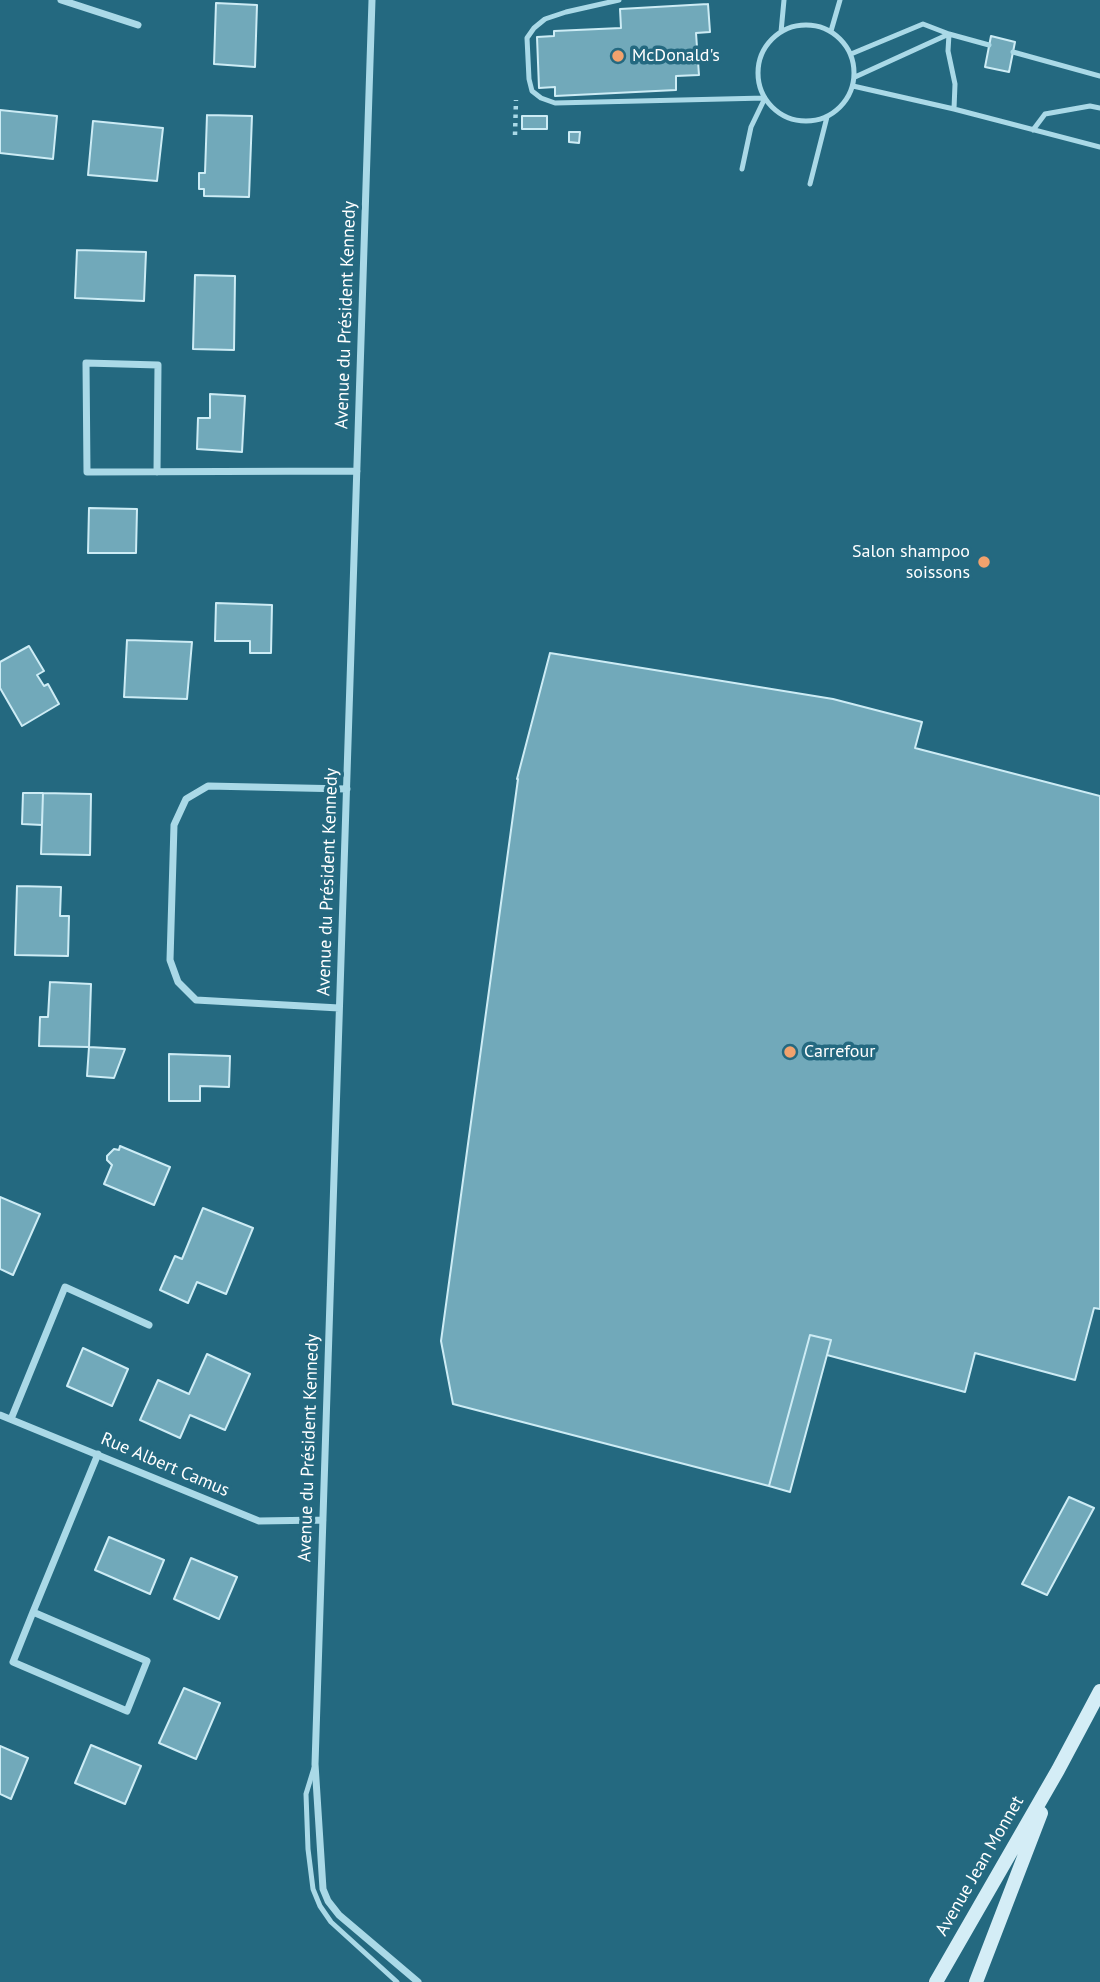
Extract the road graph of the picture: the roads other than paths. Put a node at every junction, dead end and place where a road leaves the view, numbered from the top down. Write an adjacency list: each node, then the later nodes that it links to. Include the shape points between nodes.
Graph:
1 (61, 0): 6 (street)
2 (372, 0): 24 (street, Avenue du Président Kennedy)
3 (619, 0): 16 (lane, via 566,12 534,28 527,38 532,91 555,103)
4 (784, 0): 8 (lane)
5 (840, 0): 7 (lane)
6 (138, 25)
7 (831, 31): 8 (lane, via 806,25); 12 (lane)
8 (781, 32): 16 (lane, via 762,54 758,69)
9 (949, 34): 10 (lane); 12 (lane, via 923,24); 14 (lane); 18 (lane)
10 (989, 46)
11 (1013, 52): 13 (lane)
12 (851, 54): 14 (lane)
13 (1100, 76)
14 (855, 77): 15 (lane)
15 (853, 86): 18 (lane); 19 (lane, via 848,99)
16 (765, 98): 19 (lane, via 774,109 799,121); 22 (lane, via 751,127)
17 (1100, 108): 20 (lane, via 1045,114)
18 (954, 109): 20 (lane)
19 (827, 117): 23 (lane)
20 (1033, 130): 21 (lane)
21 (1100, 147)
22 (742, 169)
23 (810, 184)
24 (357, 471): 25 (street); 26 (street, Avenue du Président Kennedy)
25 (157, 472): 25 (street, via 158,365 86,363 87,472)
26 (346, 789): 27 (street, Avenue du Président Kennedy); 27 (street, via 208,786 186,799 174,825 170,960 178,982 196,1000)
27 (339, 1009): 32 (street, Avenue du Président Kennedy)
28 (149, 1325): 30 (street, via 65,1287)
29 (0, 1415): 30 (street, Rue Albert Camus)
30 (11, 1419): 31 (street, Rue Albert Camus)
31 (98, 1454): 32 (street, Rue Albert Camus, via 259,1521); 33 (street)
32 (323, 1520): 35 (street, Avenue du Président Kennedy)
33 (33, 1612): 33 (street, via 13,1662 127,1712 147,1661)
34 (1100, 1691): 36 (main road, Avenue Jean Monnet)
35 (315, 1765): 37 (lane, Avenue du Président Kennedy, via 306,1794 313,1889 331,1922); 38 (street, Avenue du Président Kennedy, via 323,1889 328,1901)
36 (1058, 1770): 39 (main road, Avenue Jean Monnet); 40 (main road, Avenue Jean Monnet)
37 (397, 1982)
38 (418, 1982)
39 (936, 1982)
40 (976, 1982)

